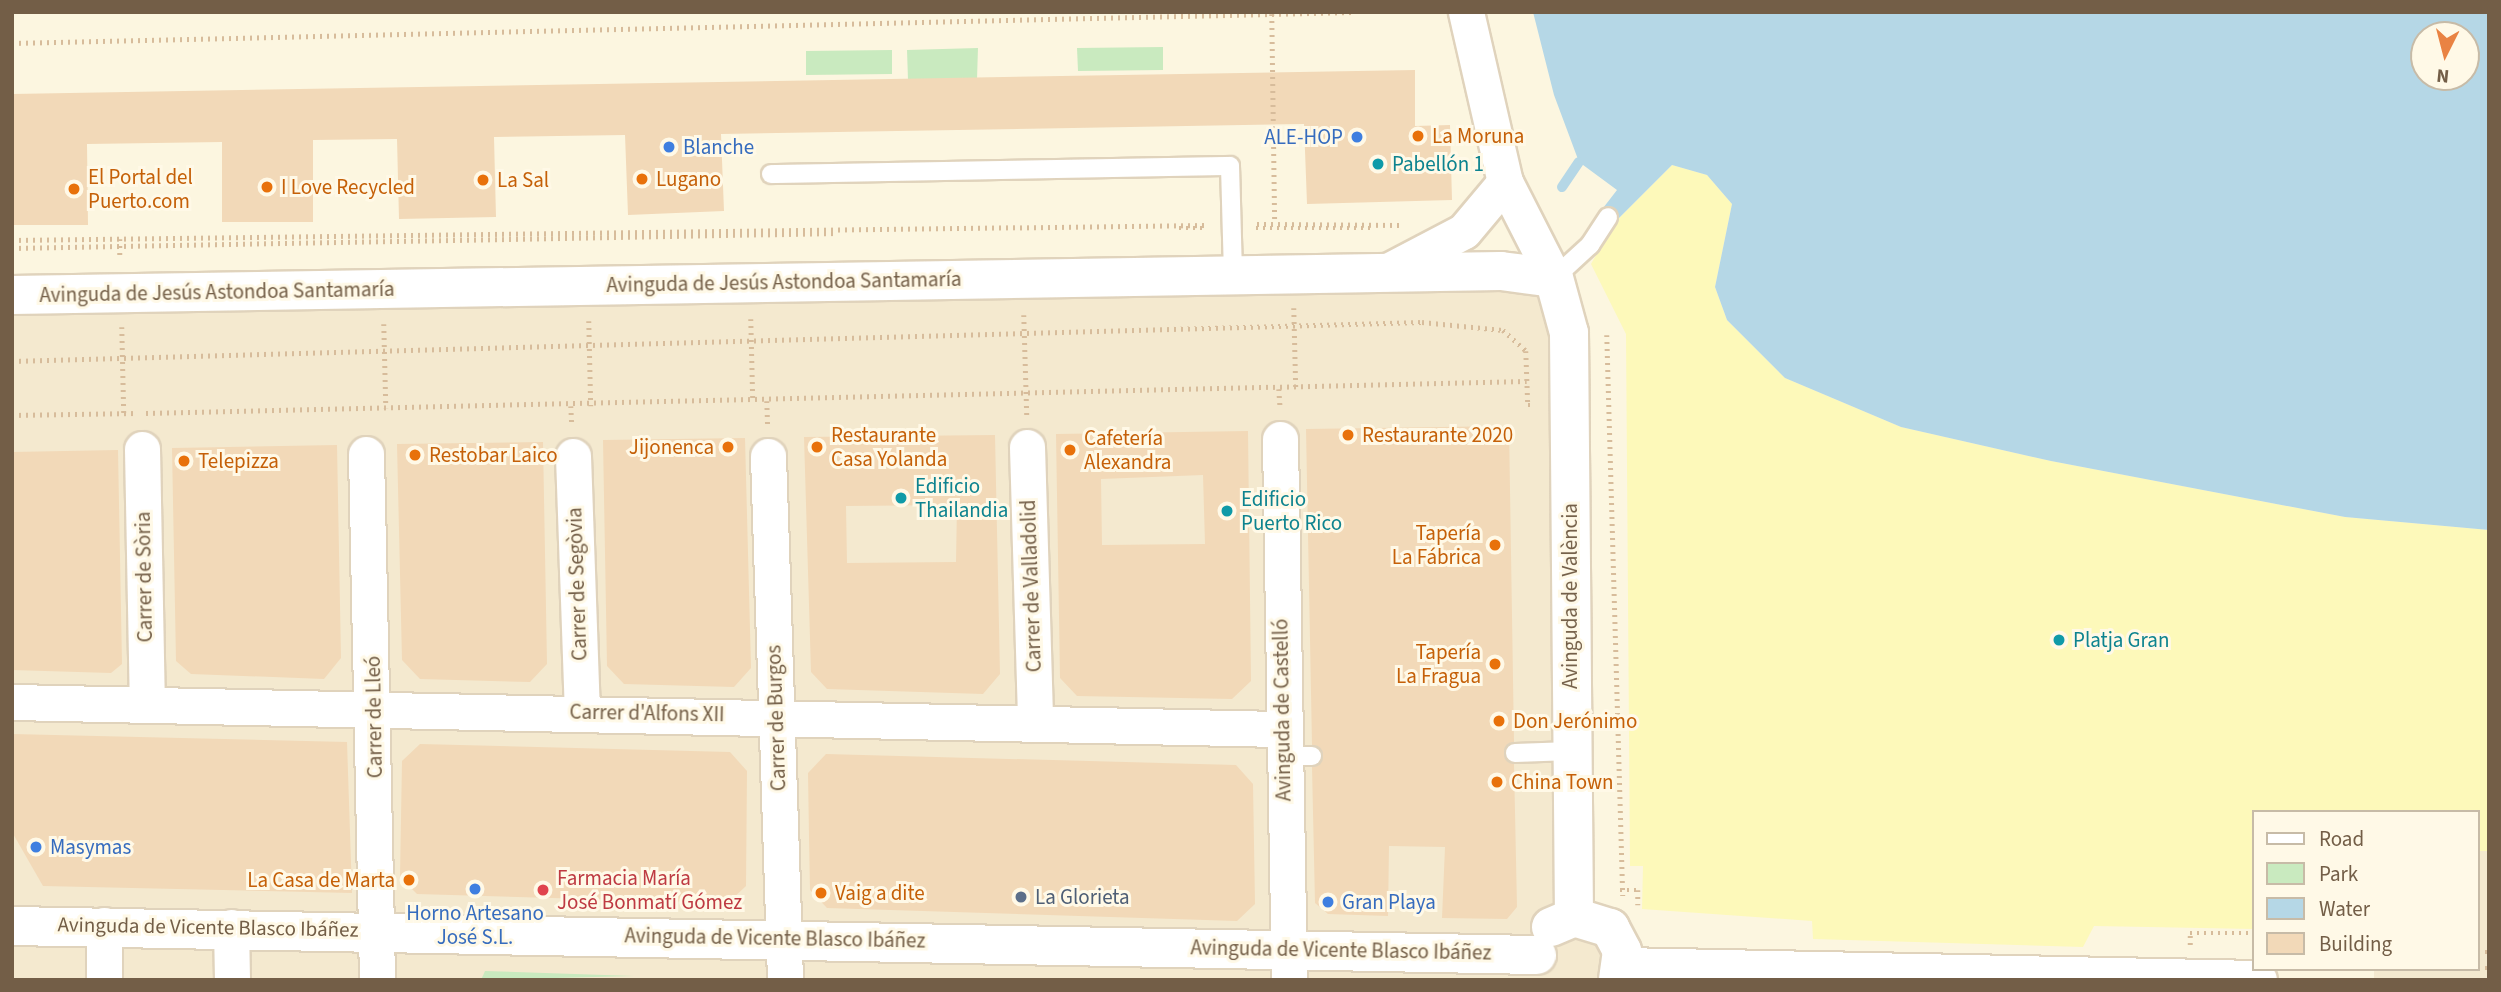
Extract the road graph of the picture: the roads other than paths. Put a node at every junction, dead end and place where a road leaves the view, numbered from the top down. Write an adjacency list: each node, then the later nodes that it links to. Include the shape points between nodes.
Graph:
1 (1466, 12): 3 (street)
2 (771, 174): 6 (lane, via 1230,166)
3 (1505, 183): 5 (street, via 1464,232); 7 (street)
4 (1608, 218): 7 (lane, via 1590,245)
5 (1384, 273): 6 (street, Avinguda de Jesús Astondoa Santamaría); 7 (street, Avinguda de Jesús Astondoa Santamaría, via 1501,271)
6 (1233, 275): 8 (street, Avinguda de Jesús Astondoa Santamaría)
7 (1555, 278): 22 (street, Avinguda de València, via 1569,333)
8 (12, 295)
9 (1280, 439): 21 (street, Avinguda de Castelló)
10 (1027, 447): 20 (street, Carrer de Valladolid)
11 (142, 449): 16 (street, Carrer de Sòria)
12 (366, 454): 17 (street, Carrer de Lleó)
13 (573, 456): 18 (street, Carrer de Segòvia)
14 (768, 456): 19 (street, Carrer de Burgos)
15 (12, 702): 16 (street, Carrer d'Alfons XII)
16 (147, 705): 17 (street, Carrer d'Alfons XII)
17 (375, 708): 18 (street, Carrer d'Alfons XII); 28 (street, Carrer de Lleó)
18 (582, 711): 19 (street, Carrer d'Alfons XII)
19 (775, 715): 20 (street, Carrer d'Alfons XII); 29 (street, Carrer de Burgos)
20 (1035, 724): 21 (street, Carrer d'Alfons XII)
21 (1292, 747): 30 (street, Avinguda de Castelló)
22 (1571, 751): 23 (lane); 24 (street, Avinguda de València)
23 (1515, 753)
24 (1574, 916): 31 (street, via 1549,929); 34 (street, via 1610,928 1622,951)
25 (104, 925): 26 (street, Avinguda de Vicente Blasco Ibáñez); 27 (street, Avinguda de Vicente Blasco Ibáñez); 32 (street)
26 (12, 926)
27 (231, 927): 28 (street, Avinguda de Vicente Blasco Ibáñez); 33 (street)
28 (376, 930): 29 (street, Avinguda de Vicente Blasco Ibáñez); 37 (street, Carrer de Lleó)
29 (784, 938): 30 (street, Avinguda de Vicente Blasco Ibáñez); 38 (street, Carrer de Burgos)
30 (1289, 965): 31 (street, Avinguda de Vicente Blasco Ibáñez)
31 (1540, 967)
32 (104, 973)
33 (232, 973)
34 (1620, 973): 35 (street)
35 (1927, 976): 36 (street)
36 (2228, 979): 39 (street)
37 (377, 980)
38 (785, 980)
39 (2258, 980)

